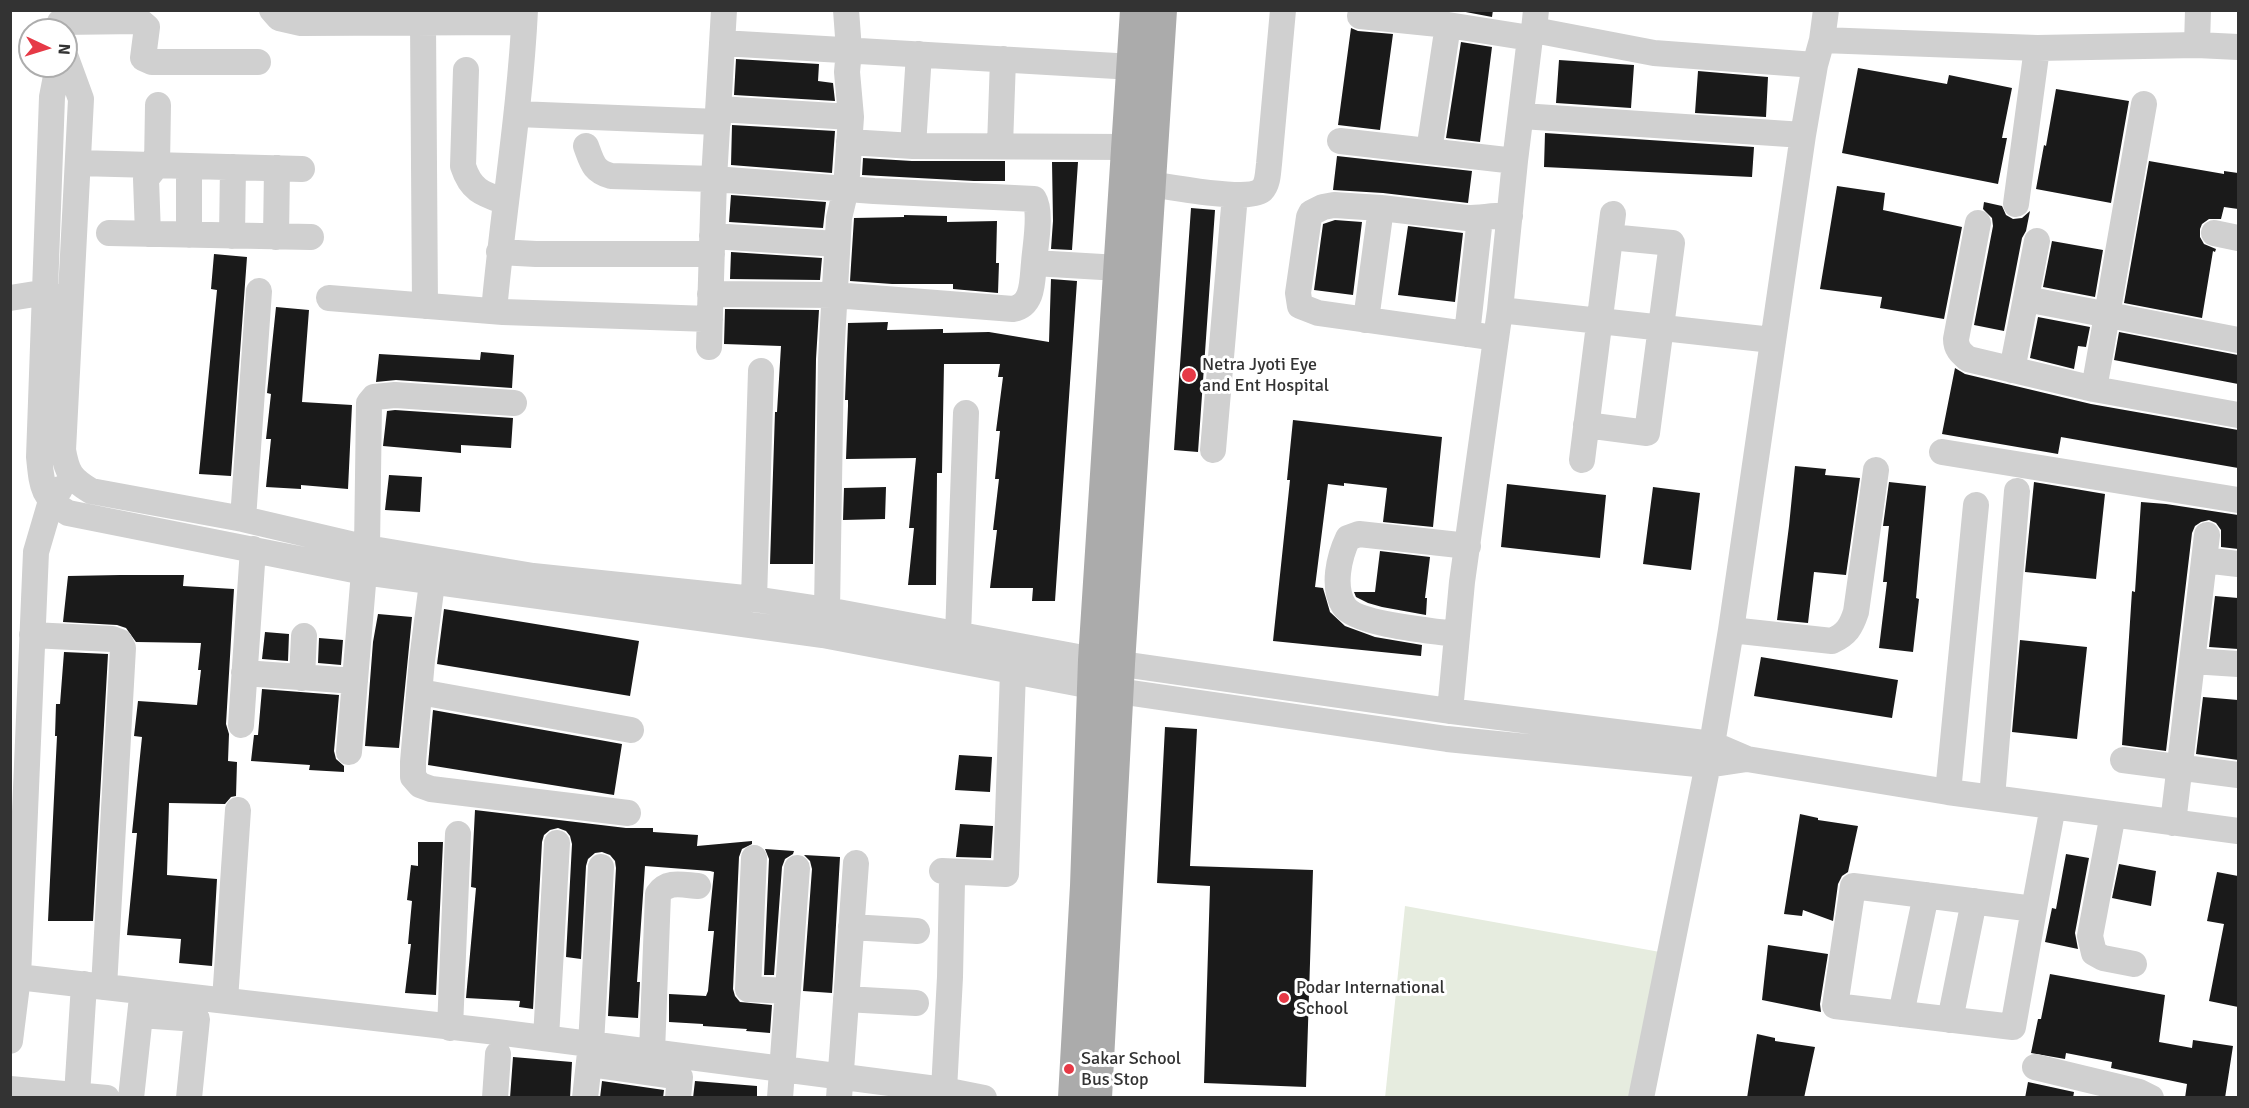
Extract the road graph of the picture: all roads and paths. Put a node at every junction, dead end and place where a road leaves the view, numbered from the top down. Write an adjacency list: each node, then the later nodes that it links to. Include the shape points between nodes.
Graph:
1 (272, 10): 12 (street, via 279,18 301,23)
2 (724, 10): 16 (street)
3 (846, 10): 20 (street)
4 (1136, 10): 25 (main road)
5 (1161, 10): 48 (main road)
6 (1283, 10): 50 (street, via 1267,180 1262,190)
7 (1826, 10): 15 (street)
8 (2199, 10): 17 (street)
9 (524, 16): 12 (street); 31 (street)
10 (1360, 16): 13 (street)
11 (78, 21): 23 (street, via 140,21 147,27 143,58 152,62)
12 (423, 22): 75 (street)
13 (1448, 25): 14 (street); 41 (street)
14 (1533, 26): 24 (street, via 1654,53); 33 (street)
15 (1822, 40): 19 (street); 24 (street)
16 (722, 43): 20 (street); 32 (street)
17 (2197, 45): 18 (street); 19 (street)
18 (2238, 47)
19 (2037, 48): 52 (street)
20 (849, 50): 21 (street); 34 (street)
21 (919, 54): 22 (street); 38 (street)
22 (1003, 59): 25 (street); 39 (street)
23 (258, 62)
24 (1815, 64): 35 (street)
25 (1133, 67): 40 (main road)
26 (466, 70): 51 (street, via 463,166 473,187)
27 (56, 78): 71 (street, via 52,97)
28 (73, 78): 43 (street, via 81,99)
29 (2144, 104): 79 (street)
30 (158, 105): 44 (street)
31 (518, 114): 32 (street); 51 (street)
32 (719, 115): 34 (street); 47 (street)
33 (1522, 116): 35 (street); 42 (street)
34 (850, 129): 38 (street); 49 (street)
35 (1803, 135): 85 (street)
36 (1340, 141): 41 (street)
37 (586, 146): 47 (street, via 593,165 601,173)
38 (913, 146): 39 (street)
39 (1000, 146): 40 (street)
40 (1128, 147): 68 (main road)
41 (1429, 151): 42 (street)
42 (1515, 160): 54 (street)
43 (78, 163): 44 (street); 71 (street)
44 (157, 165): 45 (street); 58 (street, via 146,179)
45 (189, 166): 46 (street); 59 (street)
46 (233, 167): 60 (street); 61 (street, via 290,169)
47 (714, 179): 49 (street); 65 (street)
48 (1150, 184): 50 (street); 123 (main road)
49 (846, 189): 64 (street); 67 (street, via 1034,199)
50 (1235, 195): 95 (street)
51 (506, 202): 66 (street)
52 (2016, 204)
53 (1381, 208): 55 (street); 80 (street); 80 (street, via 1334,205 1311,213 1299,281 1300,306)
54 (1510, 216): 55 (street, via 1490,214); 77 (street)
55 (1480, 218): 83 (street)
56 (1978, 223): 88 (street, via 1956,345 1968,359)
57 (109, 233): 58 (street)
58 (148, 234): 59 (street)
59 (189, 235): 60 (street)
60 (232, 236): 61 (street)
61 (276, 237): 62 (street)
62 (311, 237)
63 (2037, 241): 74 (street)
64 (837, 244): 65 (street); 70 (street)
65 (712, 245): 66 (street, via 536,254); 76 (street)
66 (499, 252): 78 (street)
67 (1034, 263): 68 (street); 70 (street, via 1029,296 1021,308)
68 (1119, 268): 123 (main road)
69 (259, 291): 104 (street)
70 (834, 295): 76 (street); 113 (street)
71 (58, 297): 72 (street); 99 (street, via 63,450); 102 (street, via 39,457 44,493)
72 (10, 298)
73 (329, 298): 75 (street)
74 (2025, 299): 79 (street); 88 (street)
75 (425, 306): 78 (street)
76 (710, 307): 78 (street); 87 (street)
77 (1500, 310): 81 (street); 84 (street)
78 (494, 311)
79 (2107, 315): 86 (street); 90 (street)
80 (1366, 320): 83 (street)
81 (1600, 321): 82 (street); 82 (street, via 1611,226 1672,243); 94 (street)
82 (1660, 328): 85 (street); 94 (street, via 1647,433)
83 (1467, 334): 84 (street)
84 (1496, 338): 106 (street)
85 (1772, 340): 114 (street)
86 (2238, 340)
87 (709, 347)
88 (2012, 370): 90 (street)
89 (761, 371): 112 (street)
90 (2094, 389): 93 (street)
91 (514, 403): 108 (street, via 395,395 374,398 369,403)
92 (966, 413): 117 (street)
93 (2238, 415)
94 (1586, 426): 97 (street)
95 (1213, 450)
96 (1942, 452): 101 (street)
97 (1582, 460)
98 (1876, 470): 114 (street, via 1856,612 1844,635 1832,641)
99 (70, 473): 102 (street); 104 (street, via 74,481 91,491)
100 (2017, 491): 136 (street)
101 (2238, 500)
102 (51, 501): 107 (street, via 68,513); 116 (street, via 36,552)
103 (1976, 505): 135 (street)
104 (243, 519): 108 (street)
105 (2207, 535): 109 (street)
106 (1468, 546): 115 (street); 115 (street, via 1359,534 1348,538 1342,551 1337,588 1344,607 1358,617 1376,622)
107 (253, 549): 108 (street); 122 (street)
108 (365, 560): 111 (street); 112 (street); 125 (street)
109 (2204, 560): 110 (street); 119 (street)
110 (2238, 564)
111 (432, 583): 121 (street, via 745,623); 126 (street)
112 (754, 599): 113 (street)
113 (827, 610): 117 (street)
114 (1731, 630): 131 (street)
115 (1456, 634): 127 (street)
116 (33, 635): 156 (street); 157 (street, via 112,639 123,648)
117 (958, 635): 123 (street)
118 (304, 636): 124 (street)
119 (2192, 661): 120 (street); 133 (street)
120 (2238, 664)
121 (1013, 671): 123 (street); 176 (street, via 1006,874 947,876 950,977)
122 (244, 674): 124 (street); 128 (street)
123 (1106, 675): 127 (street); 131 (street, via 1447,739); 186 (main road, via 1086,886); 187 (main road)
124 (302, 678): 125 (street)
125 (355, 681): 130 (street)
126 (420, 692): 129 (street); 139 (street, via 413,770 420,785)
127 (1450, 711): 131 (street)
128 (241, 725)
129 (631, 730)
130 (349, 752)
131 (1709, 754): 135 (street); 188 (street)
132 (2123, 760): 133 (street)
133 (2180, 767): 134 (street); 141 (street)
134 (2238, 775)
135 (1948, 792): 136 (street)
136 (1992, 798): 137 (street)
137 (2053, 806): 140 (street); 152 (street)
138 (238, 810): 160 (street)
139 (628, 813)
140 (2113, 814): 141 (street); 155 (street, via 2091,944 2094,953 2103,958)
141 (2173, 823): 142 (street)
142 (2238, 831)
143 (458, 834): 166 (street)
144 (557, 843): 167 (street)
145 (754, 858): 158 (street, via 748,989)
146 (856, 863): 153 (street)
147 (601, 867): 171 (street)
148 (797, 868): 158 (street)
149 (698, 886): 169 (street, via 669,885 658,894)
150 (1926, 895): 151 (street); 164 (street); 164 (street, via 1853,886 1835,1006)
151 (1974, 902): 152 (street); 165 (street)
152 (2034, 909): 165 (street, via 2013,1028)
153 (851, 927): 154 (street); 159 (street)
154 (917, 931)
155 (2134, 964)
156 (18, 977): 157 (street); 163 (street)
157 (94, 986): 161 (street); 177 (street)
158 (788, 991): 173 (street)
159 (846, 999): 162 (street); 174 (street)
160 (225, 1000): 161 (street); 166 (street)
161 (142, 1003): 179 (street); 180 (street, via 198,1019)
162 (916, 1003)
163 (12, 1014): 168 (street)
164 (1901, 1014): 165 (street)
165 (1950, 1020)
166 (450, 1028): 167 (street)
167 (546, 1038): 171 (street)
168 (10, 1041)
169 (652, 1052): 171 (street); 173 (street)
170 (498, 1054): 181 (street)
171 (590, 1054): 182 (street); 183 (street, via 680,1077)
172 (2035, 1067): 189 (street)
173 (782, 1069): 174 (street); 184 (street)
174 (839, 1087): 176 (street)
175 (10, 1089): 177 (street)
176 (944, 1090): 185 (street)
177 (77, 1095): 178 (street)
178 (107, 1098)
179 (131, 1098)
180 (189, 1098)
181 (495, 1098)
182 (585, 1098)
183 (678, 1098)
184 (780, 1098)
185 (984, 1098)
186 (1074, 1098)
187 (1096, 1098)
188 (1641, 1098)
189 (2151, 1098)

